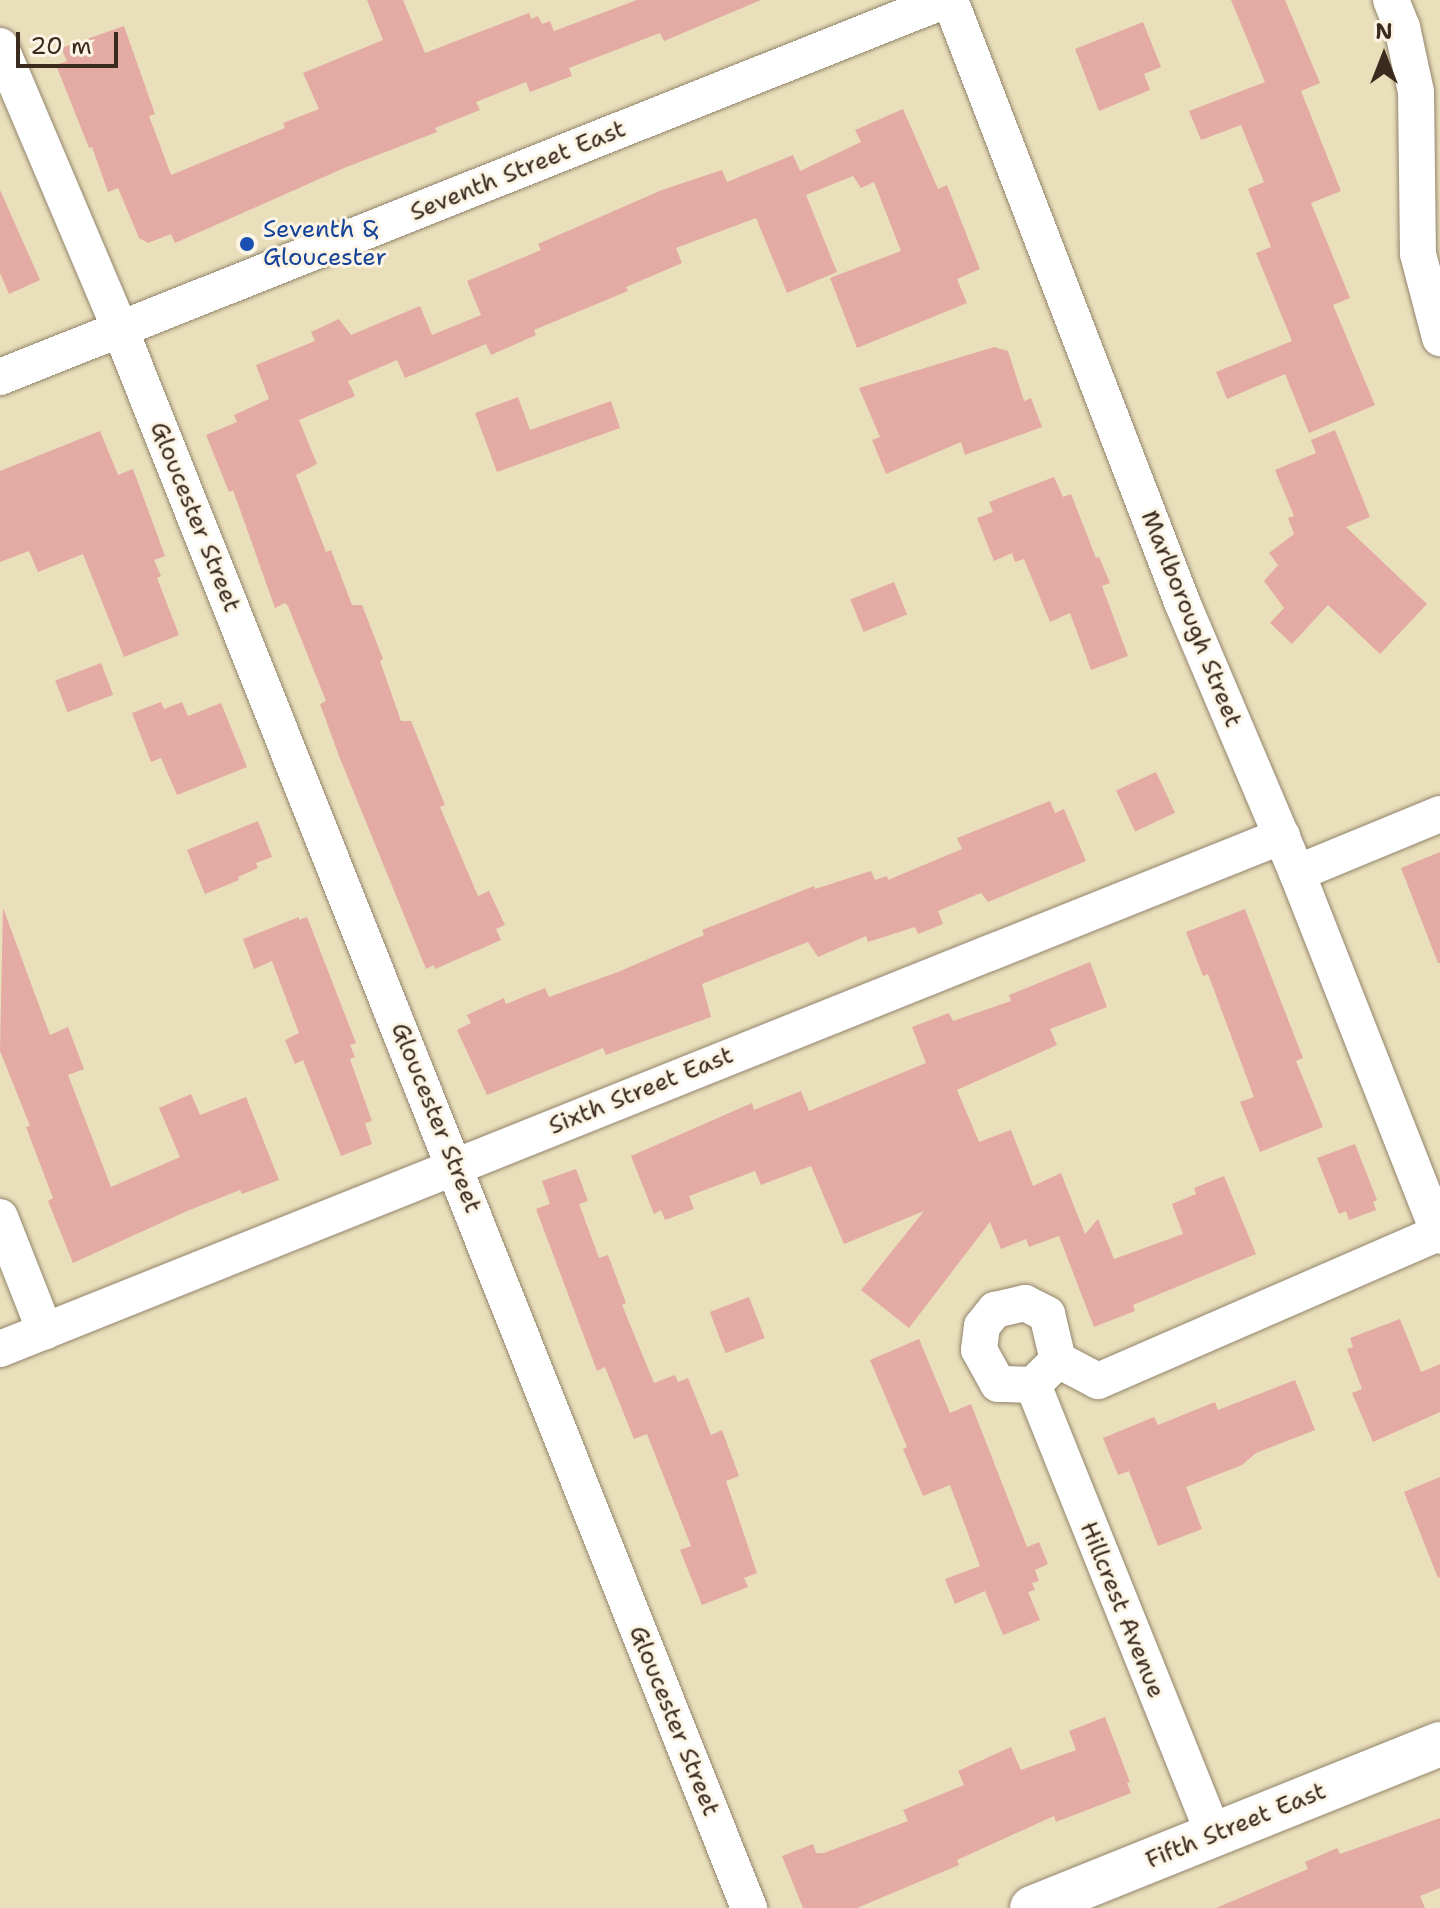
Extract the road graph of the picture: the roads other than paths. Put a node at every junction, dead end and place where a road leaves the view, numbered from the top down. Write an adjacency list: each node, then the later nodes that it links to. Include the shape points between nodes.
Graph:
1 (948, 0): 4 (street, Seventh Street East); 8 (street, Marlborough Street, via 1182,602)
2 (1391, 0): 5 (street, via 1416,92 1418,254)
3 (0, 46): 4 (street, Gloucester Street)
4 (120, 329): 6 (street, Seventh Street East); 10 (street, Gloucester Street)
5 (1440, 338)
6 (0, 377)
7 (1440, 814): 9 (street)
8 (1282, 836): 9 (street, Marlborough Street); 10 (street, Sixth Street East)
9 (1297, 873): 12 (street, Marlborough Street)
10 (456, 1165): 13 (street, Sixth Street East); 19 (street, Gloucester Street)
11 (0, 1217): 13 (street)
12 (1440, 1235): 15 (street, via 1098,1381)
13 (45, 1331): 14 (street, Sixth Street East)
14 (0, 1349)
15 (1058, 1360): 16 (street); 16 (street, via 1047,1314 1025,1303 995,1310 982,1326 979,1350 998,1384)
16 (1033, 1385): 18 (street, Hillcrest Avenue)
17 (1440, 1744): 18 (street, Fifth Street East)
18 (1214, 1835): 20 (street, Fifth Street East)
19 (749, 1908)
20 (1032, 1908)

